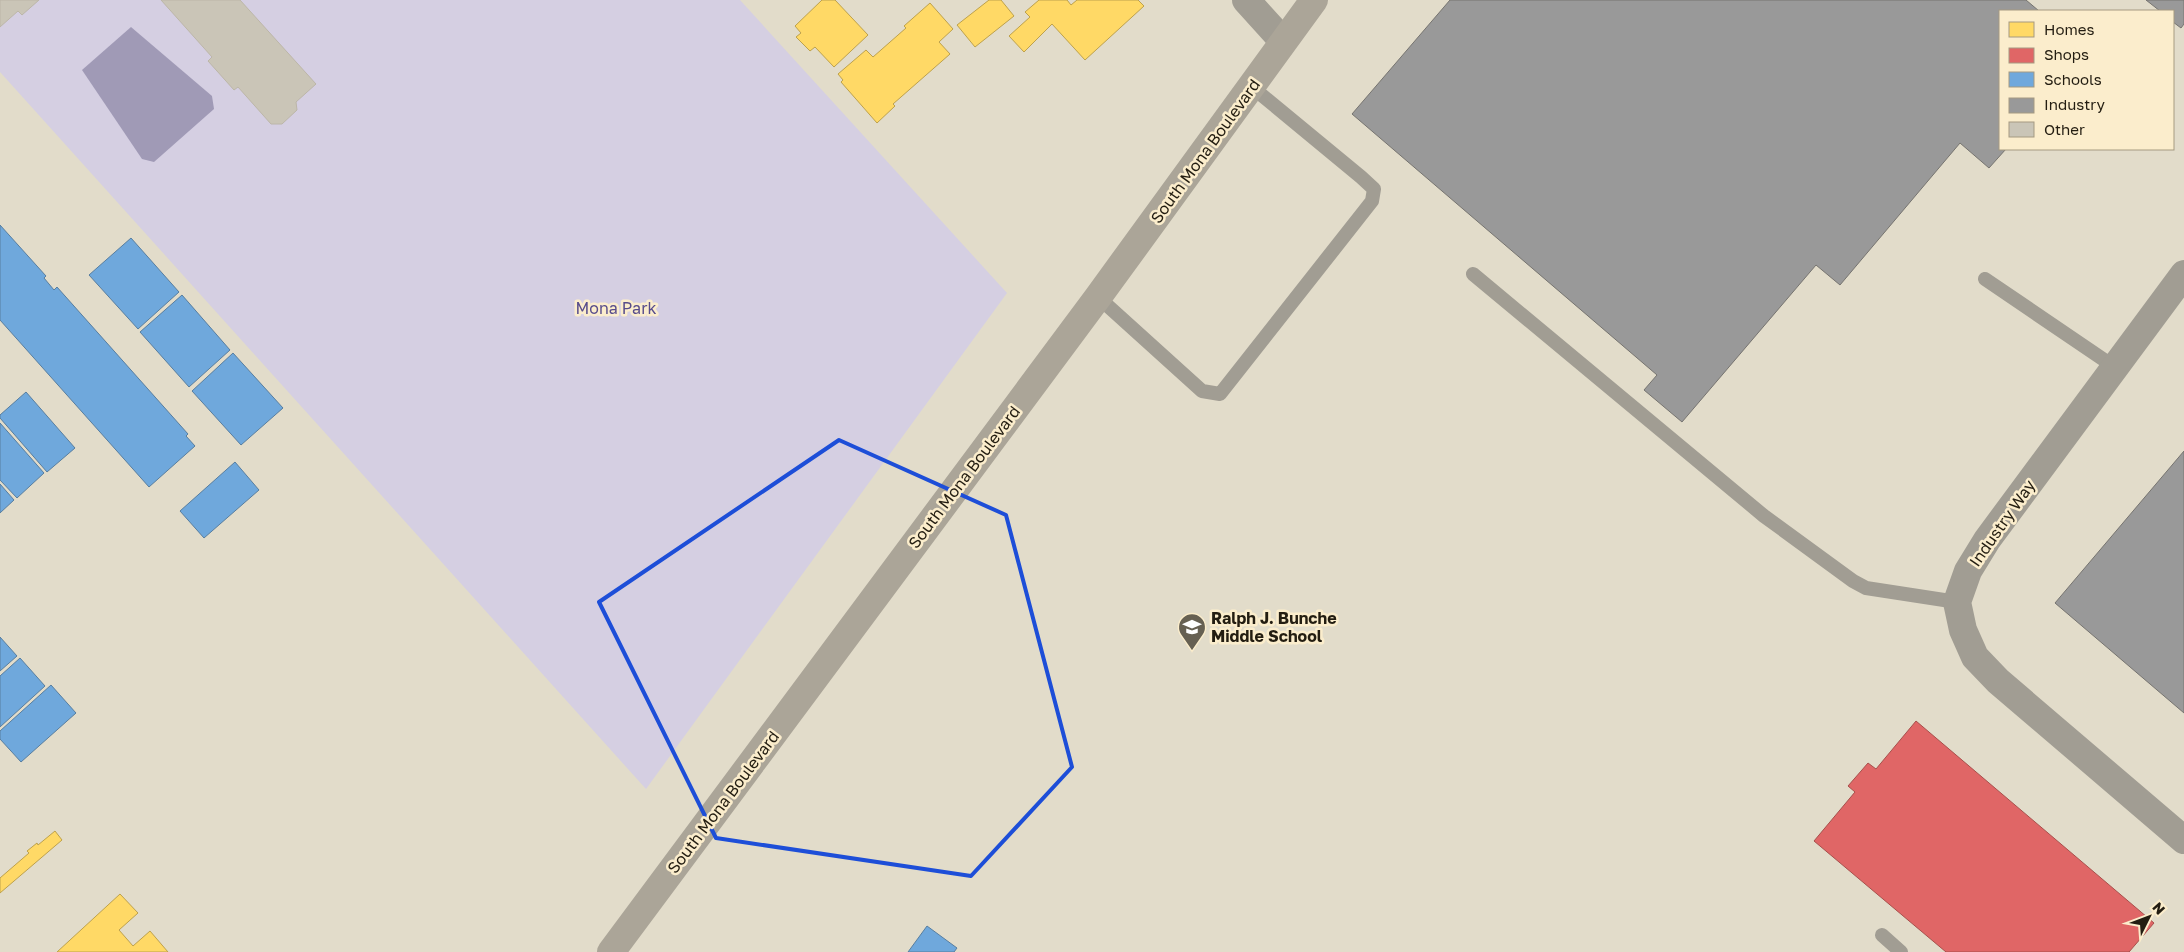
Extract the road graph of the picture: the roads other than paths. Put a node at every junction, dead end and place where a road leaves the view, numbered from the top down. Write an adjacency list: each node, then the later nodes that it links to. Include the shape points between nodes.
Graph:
1 (1246, 0): 3 (street)
2 (1314, 0): 3 (street, South Mona Boulevard)
3 (1283, 41): 4 (street, South Mona Boulevard)
4 (1252, 87): 8 (street, South Mona Boulevard); 8 (lane, via 1374,189 1372,201 1220,394 1202,391)
5 (1473, 274): 10 (lane, via 1764,516 1853,581 1866,588)
6 (2184, 274): 9 (street, Industry Way)
7 (1985, 279): 9 (lane)
8 (1098, 296): 13 (street, South Mona Boulevard)
9 (2116, 368): 10 (street, Industry Way, via 1987,540 1968,571)
10 (1957, 602): 11 (street, via 1963,630 1975,657 1998,682)
11 (2184, 840)
12 (1882, 936): 14 (lane)
13 (612, 952)
14 (1901, 952)

